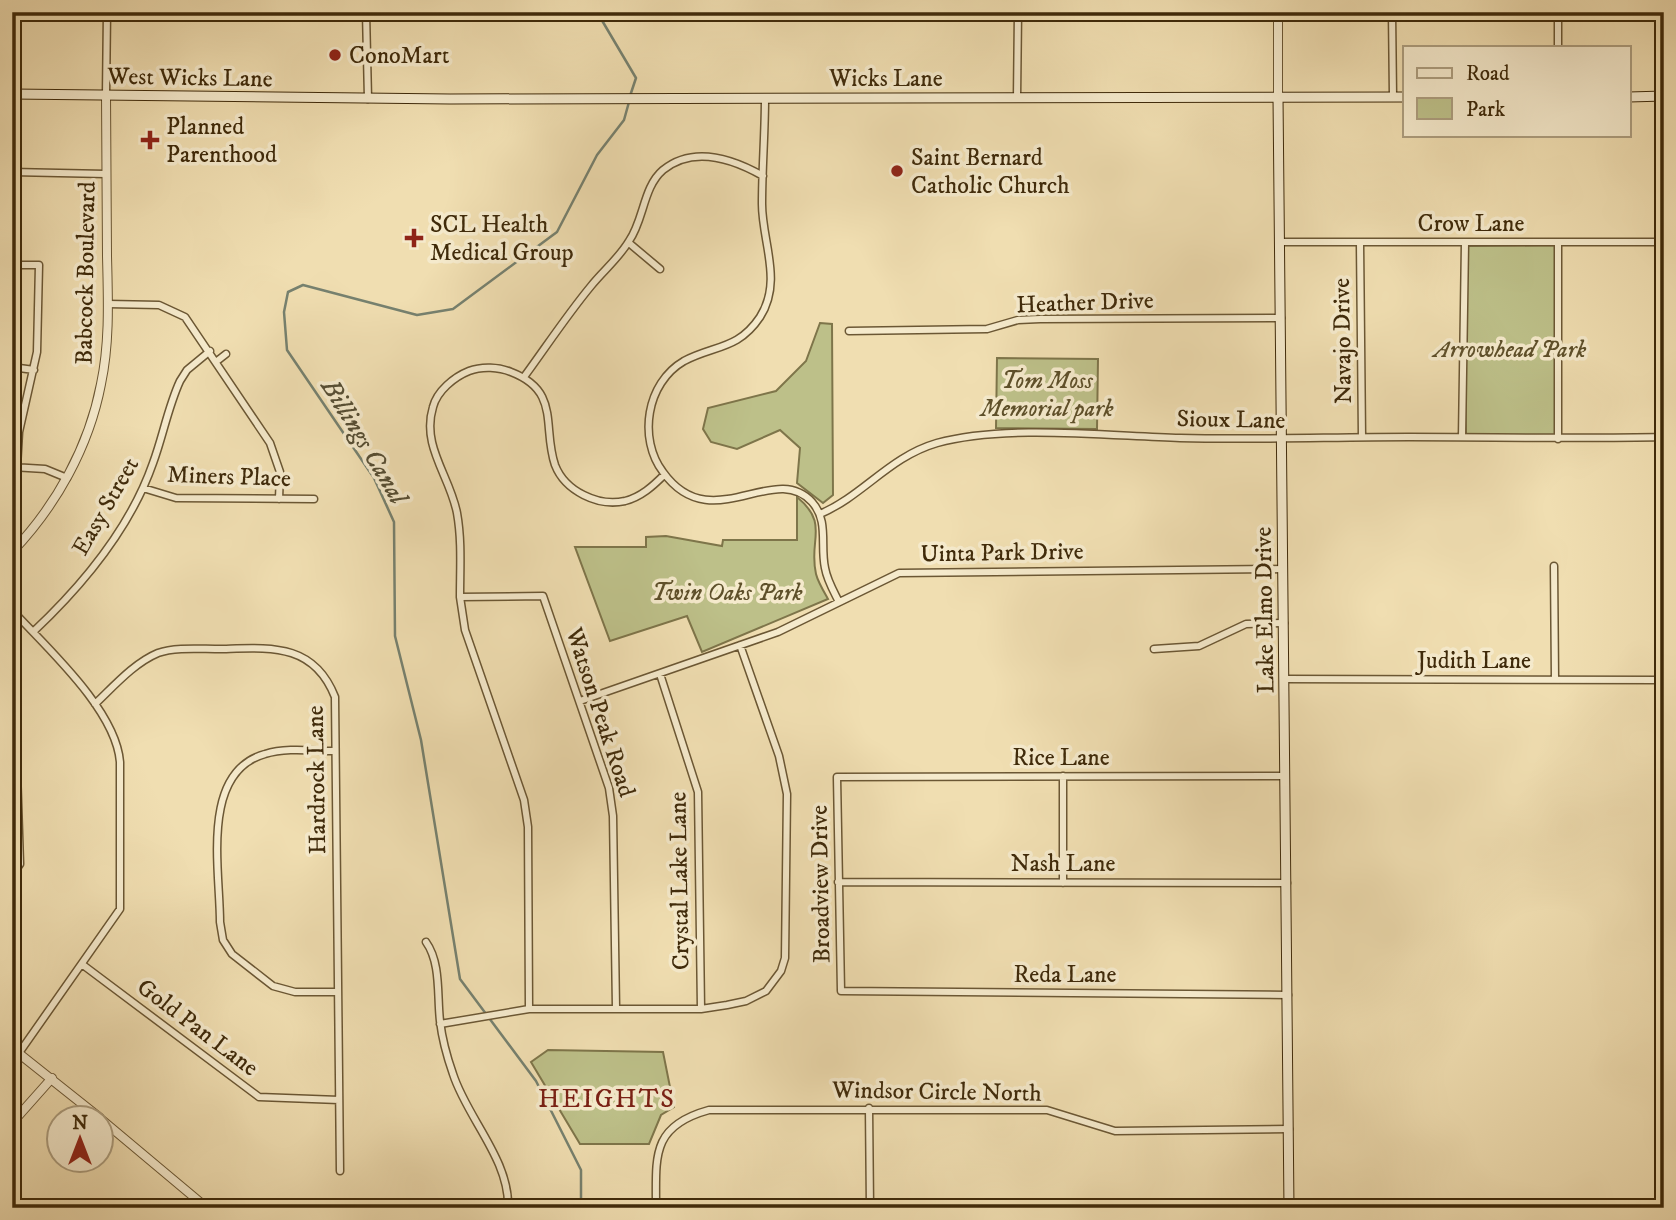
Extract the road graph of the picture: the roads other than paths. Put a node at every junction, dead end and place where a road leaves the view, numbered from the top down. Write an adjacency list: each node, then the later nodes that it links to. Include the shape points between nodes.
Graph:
1 (107, 12): 9 (street)
2 (366, 12): 17 (street)
3 (1018, 12): 11 (street)
4 (1278, 12): 12 (street, Lake Elmo Drive)
5 (1392, 12): 13 (street)
6 (1558, 12): 7 (street)
7 (1558, 46)
8 (12, 94): 9 (main road, West Wicks Lane)
9 (106, 95): 17 (main road, West Wicks Lane); 19 (street, Babcock Boulevard)
10 (1664, 96): 15 (main road)
11 (1017, 97): 12 (main road, Wicks Lane); 16 (main road, Wicks Lane)
12 (1278, 97): 13 (main road, Wicks Lane); 21 (main road, Lake Elmo Drive)
13 (1393, 97): 14 (main road, Wicks Lane)
14 (1403, 97)
15 (1630, 97)
16 (765, 98): 17 (main road, Wicks Lane); 20 (street)
17 (368, 99)
18 (12, 172): 19 (street)
19 (106, 174): 29 (street, Babcock Boulevard)
20 (763, 176): 24 (street, via 712,155 677,162 662,171 648,192); 44 (street, via 763,226 771,261 769,301 742,338 724,349 686,360 670,372 659,389 650,409 648,432 653,457)
21 (1279, 242): 25 (street, Crow Lane); 30 (main road, Lake Elmo Drive)
22 (1558, 242): 23 (street, Crow Lane); 26 (street, Crow Lane); 42 (street)
23 (1664, 242)
24 (629, 243): 28 (street); 37 (street, via 590,287)
25 (1360, 243): 26 (street, Crow Lane); 38 (street, Navajo Drive)
26 (1465, 243): 39 (street)
27 (12, 265): 36 (street, via 39,265)
28 (660, 269)
29 (108, 304): 32 (street, via 159,304 173,309 185,317); 45 (street, Babcock Boulevard, via 101,385)
30 (1281, 318): 31 (street, Heather Drive, via 1040,318 987,329); 41 (main road, Lake Elmo Drive)
31 (849, 331)
32 (210, 351): 34 (street); 46 (street, Easy Street, via 180,381)
33 (226, 354): 34 (street)
34 (217, 361): 47 (street, via 276,455)
35 (12, 367): 36 (street)
36 (34, 370): 43 (street)
37 (524, 377): 44 (street, via 544,399 556,468 566,483 583,495 624,501 651,488); 53 (street, via 487,367 470,371 450,382 433,404 431,446 457,513)
38 (1362, 437): 39 (street, Sioux Lane); 41 (street, Sioux Lane)
39 (1462, 437): 42 (street, Sioux Lane)
40 (1664, 437): 42 (street, Sioux Lane)
41 (1281, 439): 49 (street, Sioux Lane, via 1090,434 958,438 908,455 883,469 844,504); 52 (main road, Lake Elmo Drive)
42 (1558, 439)
43 (14, 467): 45 (street)
44 (664, 475): 49 (street, via 683,492 721,502 765,489 790,489 802,493)
45 (67, 478): 50 (street, Babcock Boulevard)
46 (143, 488): 47 (street, Miners Place, via 176,498); 57 (street, Easy Street, via 97,564)
47 (279, 499): 48 (street, Miners Place)
48 (314, 499)
49 (820, 514): 54 (street, via 824,565)
50 (12, 552)
51 (1554, 566): 62 (street)
52 (1283, 569): 54 (street, Uinta Park Drive, via 922,570 899,573); 56 (main road, Lake Elmo Drive)
53 (460, 597): 64 (street, Watson Peak Road, via 543,596); 83 (street, via 465,630 524,800)
54 (839, 601): 58 (street, Uinta Park Drive, via 778,632)
55 (12, 610): 57 (street)
56 (1284, 623): 59 (street, via 1246,624 1199,646); 61 (main road, Lake Elmo Drive)
57 (33, 632): 65 (street)
58 (740, 645): 60 (street, Uinta Park Drive); 84 (street, via 779,757 787,794 785,958 766,991 746,1001)
59 (1154, 649)
60 (660, 674): 64 (street, Uinta Park Drive); 84 (street, Crystal Lake Lane, via 698,792)
61 (1285, 679): 62 (street, Judith Lane); 71 (main road, Lake Elmo Drive)
62 (1555, 679): 63 (street, Judith Lane)
63 (1664, 680)
64 (580, 701): 82 (street, Watson Peak Road, via 614,816)
65 (95, 704): 66 (street, Hardrock Lane, via 138,665 159,653 270,648 294,652 315,665 335,697); 78 (street, via 118,744 120,909)
66 (335, 751): 69 (street, via 267,753); 80 (street, Hardrock Lane)
67 (232, 763): 69 (street)
68 (12, 765): 73 (street, via 17,771 20,864)
69 (237, 769): 80 (street, via 219,807 223,940 242,963 284,991)
70 (1063, 776): 71 (street, Rice Lane); 72 (street, Rice Lane); 75 (street)
71 (1285, 776): 76 (main road, Lake Elmo Drive)
72 (837, 777): 74 (street, Broadview Drive)
73 (12, 874)
74 (838, 882): 75 (street, Nash Lane); 79 (street, Broadview Drive)
75 (1063, 883): 76 (street, Nash Lane)
76 (1287, 883): 81 (main road, Lake Elmo Drive)
77 (426, 942): 85 (street, via 433,952)
78 (83, 965): 86 (street); 88 (street, Gold Pan Lane, via 259,1097)
79 (841, 991): 81 (street, Reda Lane)
80 (338, 992): 88 (street, Hardrock Lane)
81 (1288, 995): 92 (main road, Lake Elmo Drive)
82 (615, 1008): 83 (street); 84 (street)
83 (529, 1009): 85 (street)
84 (701, 1009)
85 (440, 1024): 96 (street, via 465,1105 506,1181)
86 (16, 1051): 87 (street)
87 (52, 1077): 89 (street); 91 (street)
88 (339, 1100): 94 (street, Hardrock Lane)
89 (84, 1104)
90 (869, 1108): 92 (street, Windsor Circle North, via 1047,1110 1115,1131); 97 (street, Windsor Circle North, via 709,1110 688,1116 661,1139 656,1155); 98 (street)
91 (12, 1123)
92 (1289, 1129): 99 (main road, Lake Elmo Drive)
93 (116, 1132): 95 (street)
94 (340, 1171)
95 (207, 1208)
96 (508, 1208)
97 (656, 1208)
98 (870, 1208)
99 (1289, 1208)

